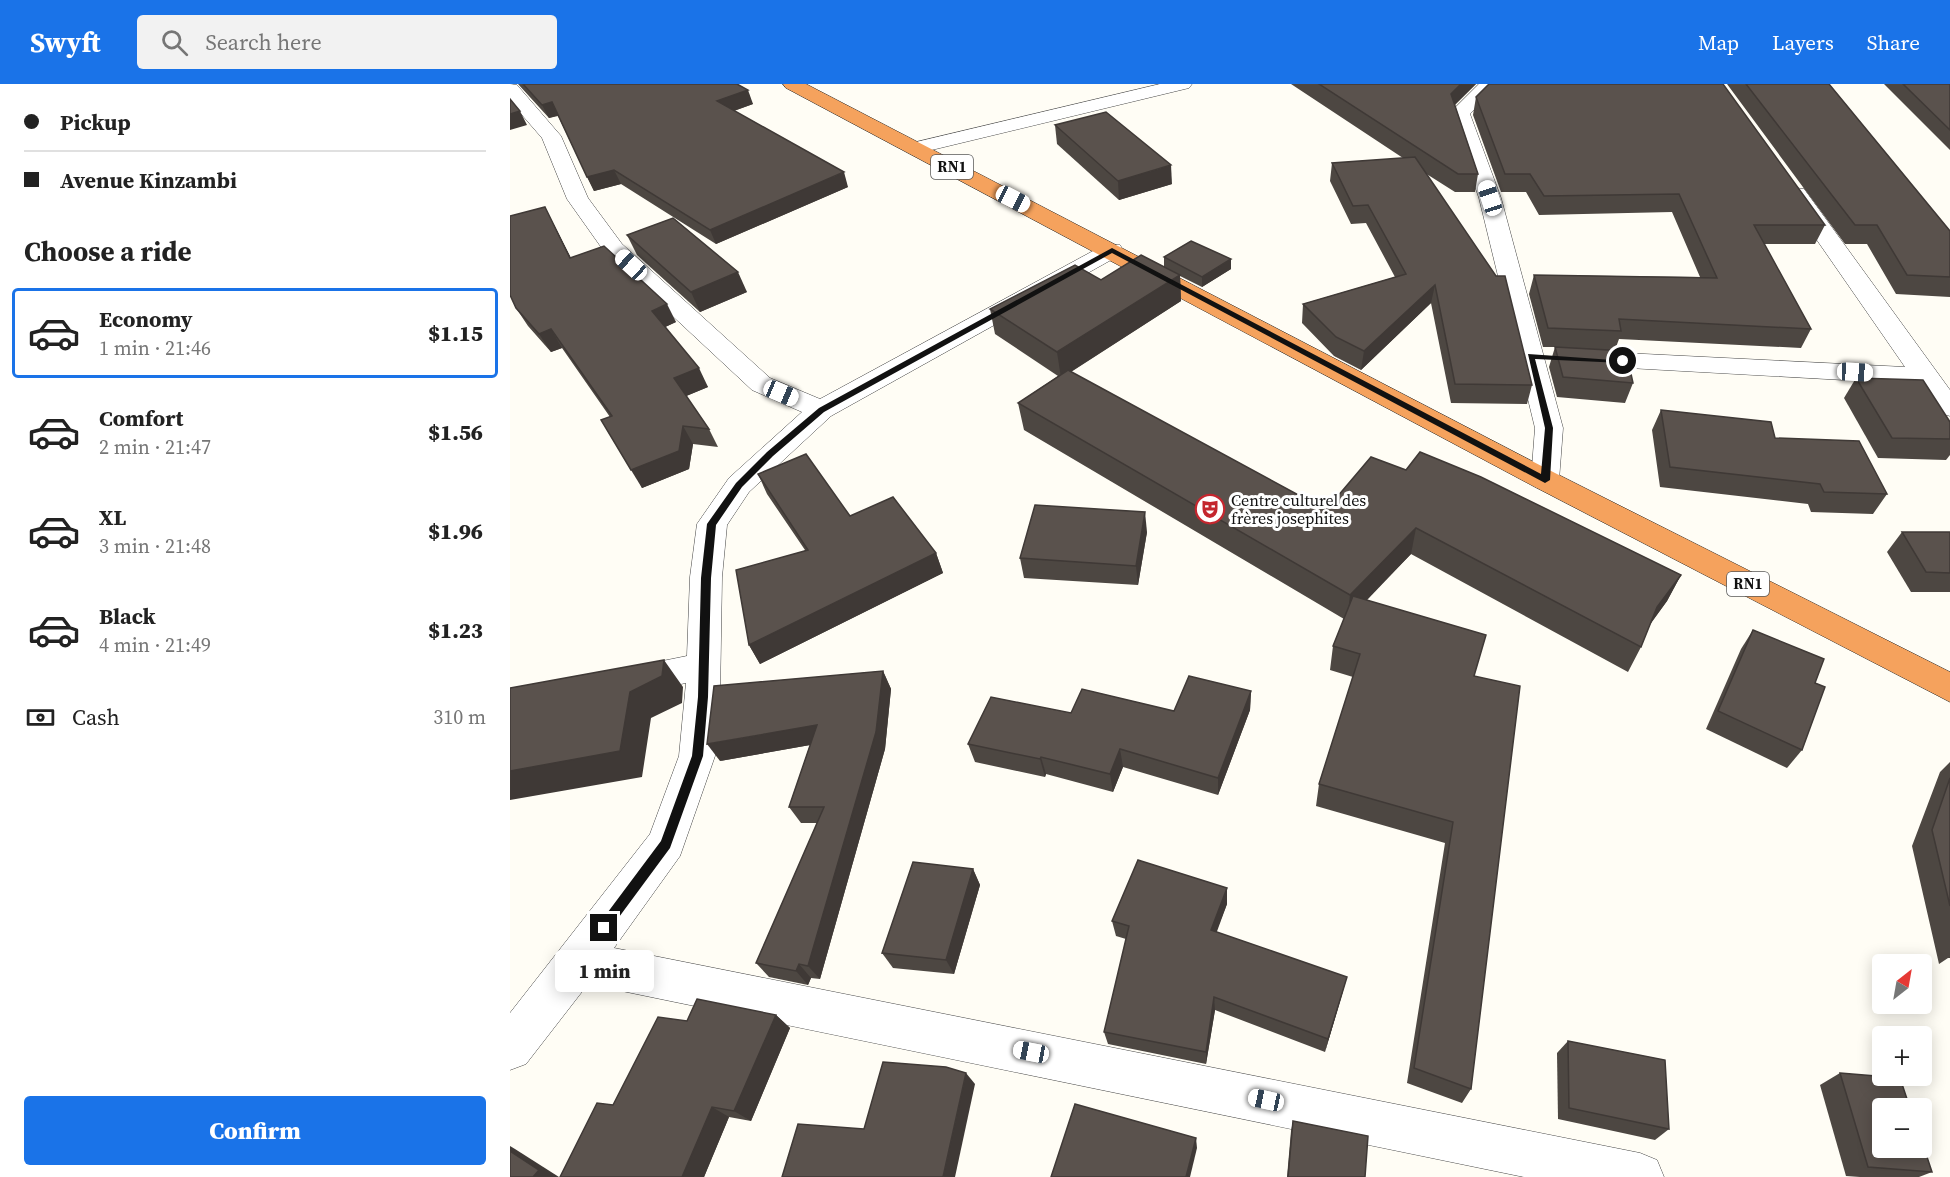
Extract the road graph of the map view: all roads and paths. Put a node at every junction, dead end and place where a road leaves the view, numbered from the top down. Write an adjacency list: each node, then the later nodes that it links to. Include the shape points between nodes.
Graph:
1 (792, 84): 5 (highway, RN1)
2 (1183, 84): 5 (street)
3 (1490, 84): 8 (street, via 1460,113 1490,198)
4 (510, 89): 11 (street, via 551,136 578,199 614,249 761,384)
5 (915, 148): 7 (highway, RN1)
6 (1782, 175): 9 (street)
7 (1112, 250): 11 (street); 12 (highway, RN1)
8 (1531, 356): 9 (street); 12 (street, via 1549,428)
9 (1924, 376): 10 (street)
10 (1950, 407)
11 (821, 410): 13 (street, via 739,485 712,524)
12 (1545, 480): 15 (highway, RN1)
13 (704, 666): 14 (street); 16 (street, via 697,756 666,844)
14 (602, 686)
15 (1950, 688)
16 (579, 962): 17 (street); 18 (street)
17 (510, 1048)
18 (1641, 1177)

